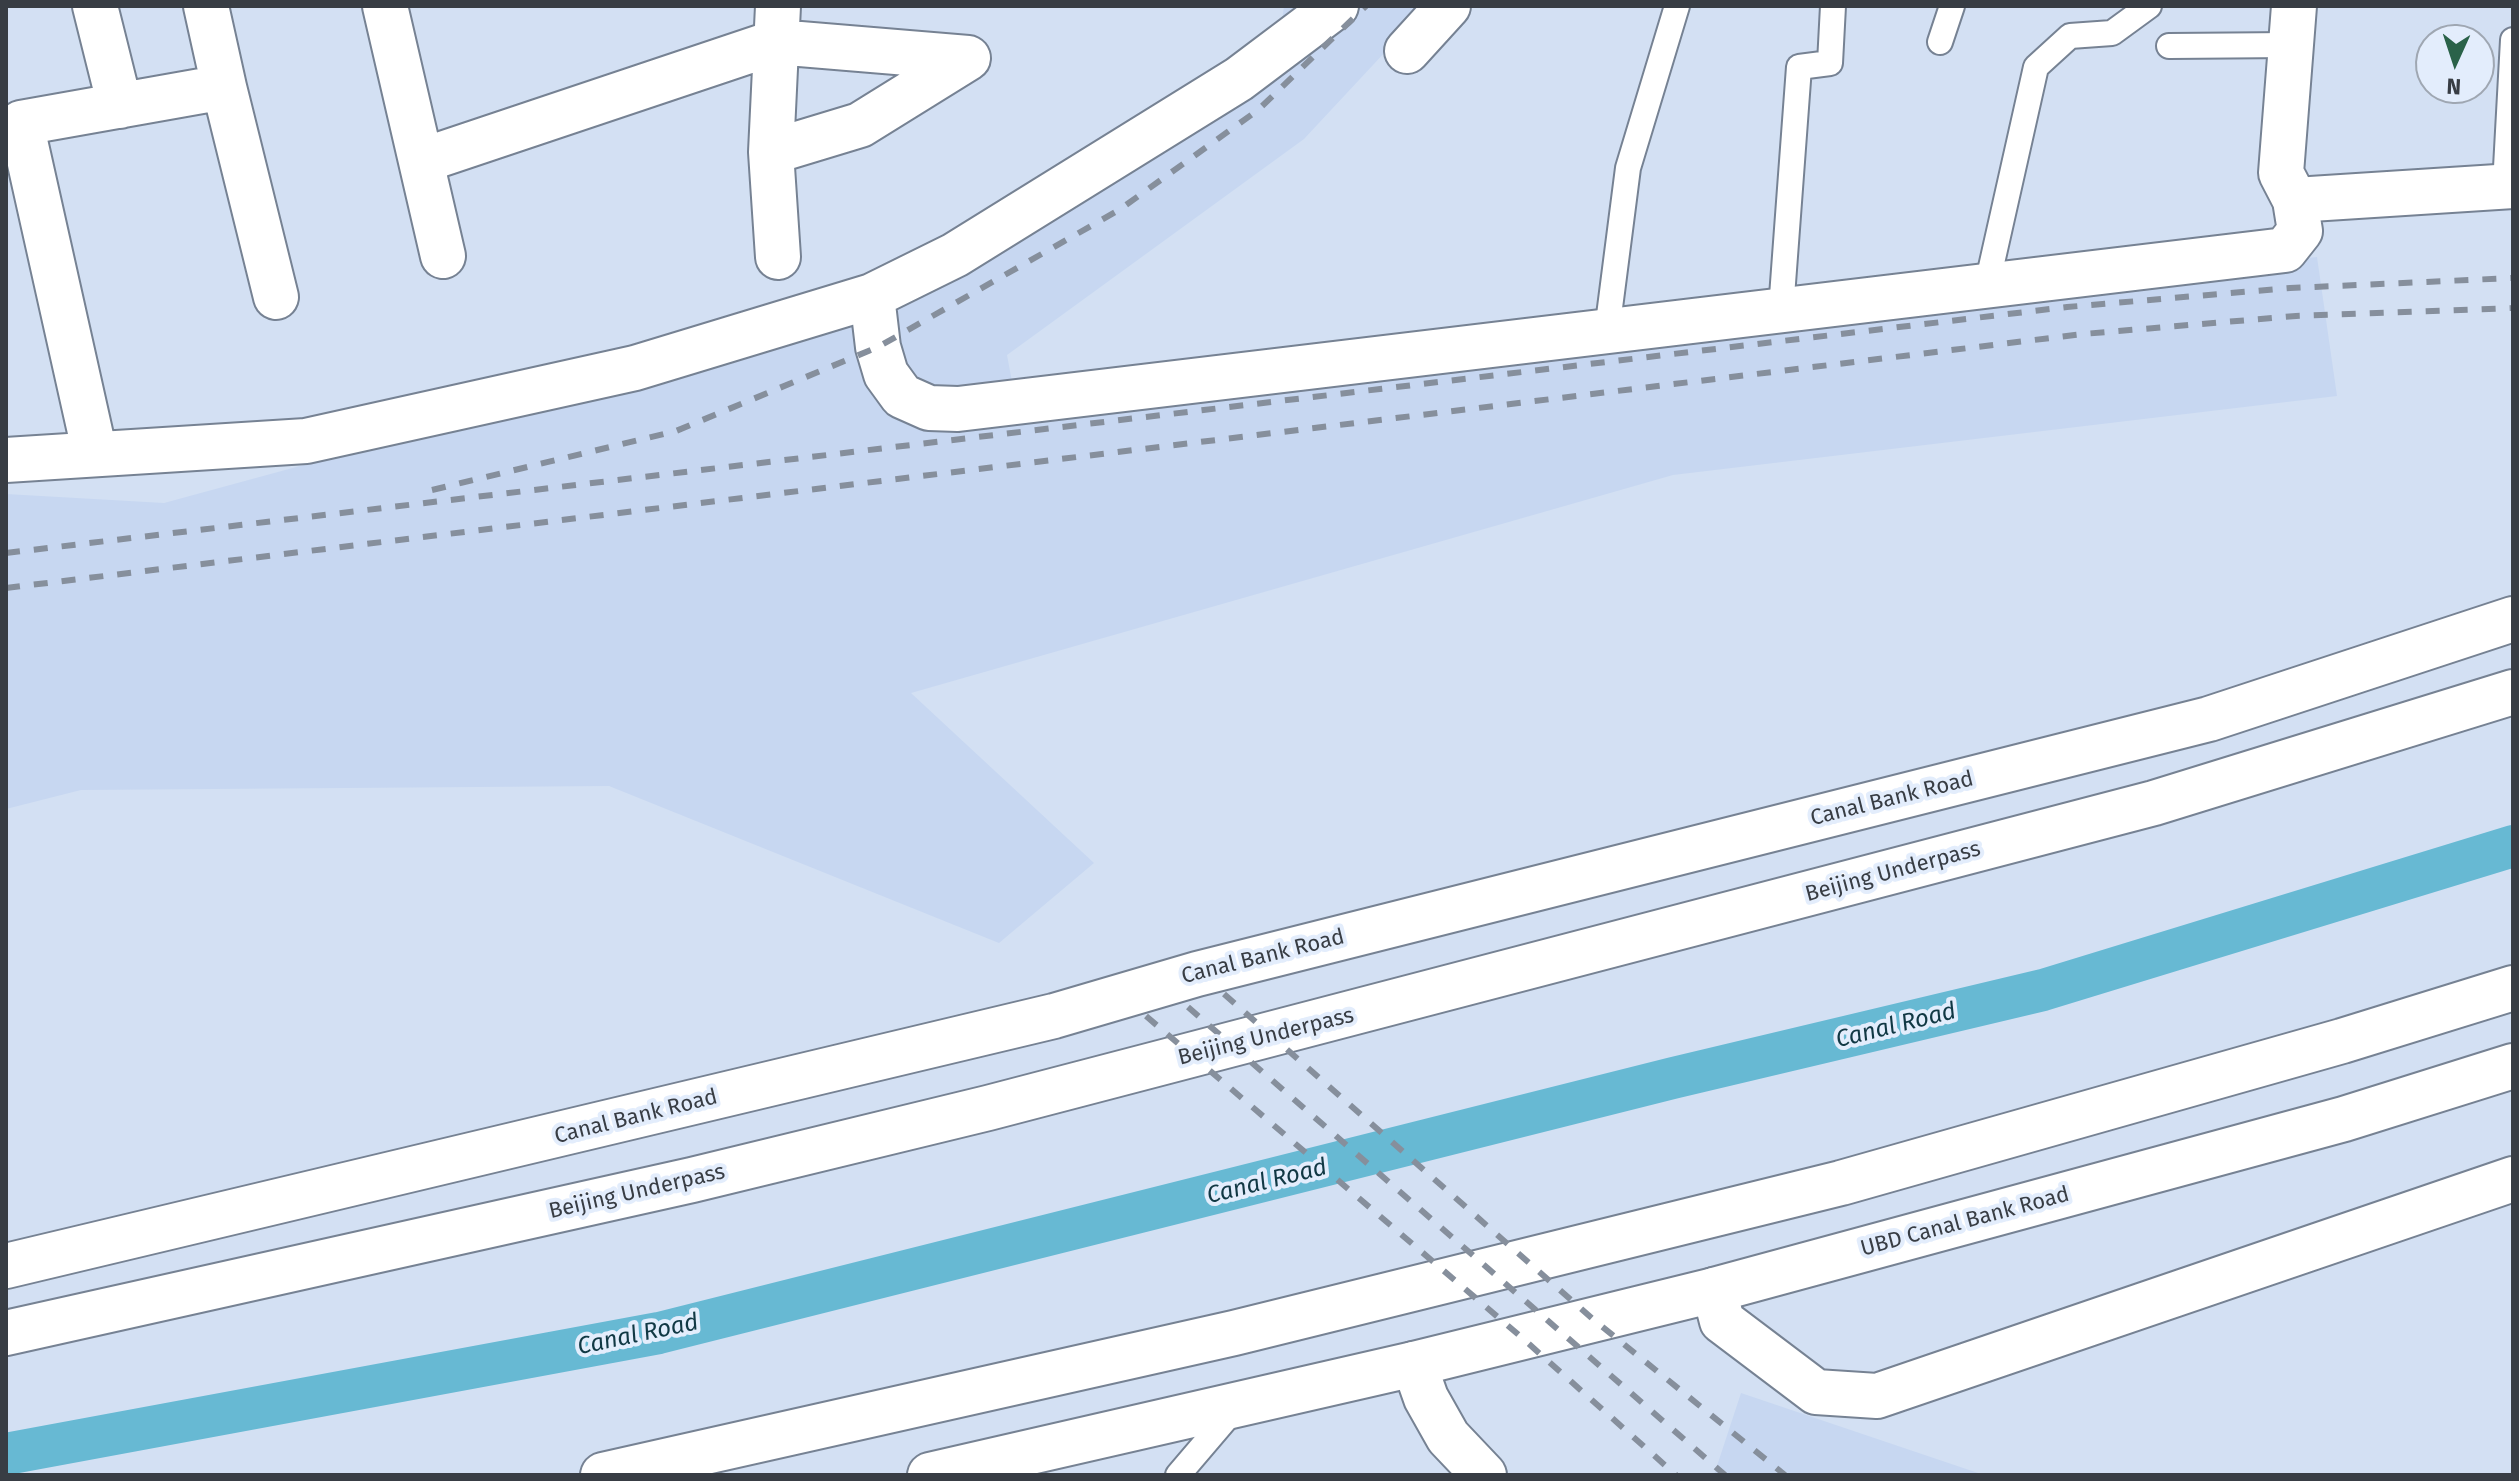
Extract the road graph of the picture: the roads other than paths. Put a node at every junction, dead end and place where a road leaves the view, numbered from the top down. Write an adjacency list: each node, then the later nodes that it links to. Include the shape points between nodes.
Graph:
1 (95, 6): 17 (main road)
2 (206, 6): 16 (main road)
3 (385, 6): 19 (main road)
4 (1336, 6): 25 (main road, via 1239,79 955,255)
5 (1448, 6): 15 (main road)
6 (1677, 6): 28 (lane, via 1628,168)
7 (1833, 6): 27 (lane, via 1830,63 1799,67)
8 (1952, 6): 13 (lane)
9 (2149, 6): 24 (lane, via 2112,33 2070,36 2036,67)
10 (777, 24): 18 (main road); 18 (main road, via 968,58 860,125); 19 (main road)
11 (2293, 26): 14 (lane); 21 (main road, via 2281,173)
12 (2513, 40): 20 (lane)
13 (1940, 42)
14 (2169, 46)
15 (1407, 51)
16 (224, 87): 17 (main road); 26 (main road)
17 (120, 106): 29 (main road, via 21,123)
18 (771, 152): 23 (main road)
19 (421, 161): 22 (main road)
20 (2509, 186): 21 (main road)
21 (2295, 200): 24 (main road, via 2300,231 2285,250)
22 (443, 256)
23 (778, 257)
24 (1987, 285): 27 (main road)
25 (872, 296): 28 (main road, via 886,374 902,396 929,408 958,409); 29 (main road, via 635,368 306,441)
26 (276, 297)
27 (1781, 310): 28 (main road)
28 (1607, 331)
29 (95, 454): 30 (main road)
30 (6, 460)
31 (2513, 619): 36 (main road, Canal Bank Road, via 2209,719 1197,974 1054,1016)
32 (2513, 692): 38 (main road, Beijing Underpass, via 2154,803 1003,1104 677,1184)
33 (2513, 988): 41 (main road, via 1841,1183 1234,1333)
34 (2513, 1066): 37 (main road, UBD Canal Bank Road, via 2344,1119)
35 (2513, 1179): 37 (main road, via 1877,1396 1816,1392 1722,1321)
36 (6, 1266)
37 (1714, 1290): 39 (main road, UBD Canal Bank Road)
38 (6, 1333)
39 (1414, 1364): 40 (main road); 44 (main road, via 1448,1437)
40 (1239, 1404): 42 (main road); 43 (lane)
41 (603, 1475)
42 (930, 1475)
43 (1178, 1475)
44 (1484, 1475)

